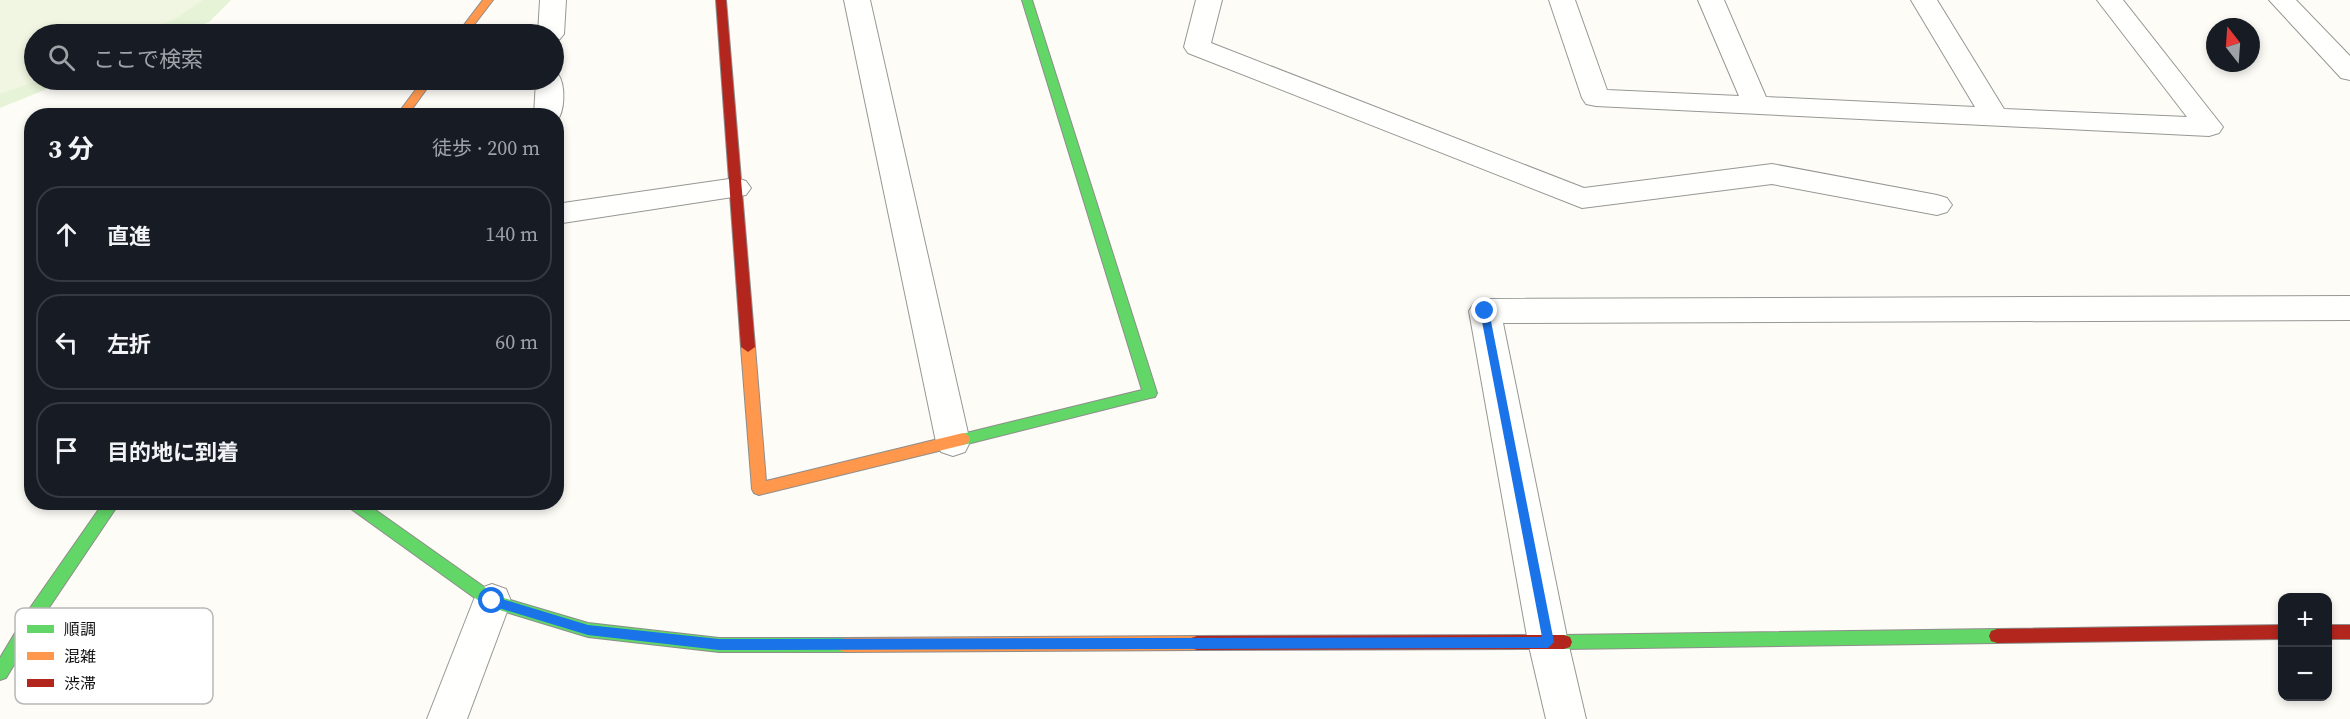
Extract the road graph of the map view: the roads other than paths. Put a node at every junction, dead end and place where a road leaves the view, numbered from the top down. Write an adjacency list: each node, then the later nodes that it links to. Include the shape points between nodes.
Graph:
1 (488, 0): 12 (street)
2 (553, 0): 13 (street)
3 (721, 0): 21 (street)
4 (857, 0): 25 (street)
5 (1027, 0): 25 (street, via 1150,393)
6 (1209, 0): 22 (street, via 1197,47 1582,198 1772,174)
7 (1562, 0): 17 (street, via 1596,98)
8 (1711, 0): 17 (street)
9 (1924, 0): 20 (street)
10 (2110, 0): 20 (street, via 2209,127)
11 (2282, 0): 14 (street)
12 (470, 24)
13 (552, 24)
14 (2350, 72)
15 (420, 90): 18 (street)
16 (549, 90): 19 (street)
17 (1756, 105): 20 (street)
18 (407, 108)
19 (548, 108)
20 (1995, 117)
21 (736, 189): 23 (street); 25 (street, via 759,489)
22 (1937, 205)
23 (564, 213)
24 (2350, 308): 33 (street, via 1485,311)
25 (952, 442)
26 (107, 510): 29 (street)
27 (363, 510): 28 (street)
28 (492, 601): 33 (street, via 588,630 719,645); 36 (street)
29 (39, 608)
30 (2278, 632): 33 (street)
31 (2332, 632): 32 (street)
32 (2350, 632)
33 (1548, 642): 37 (street)
34 (15, 648): 35 (street)
35 (0, 673)
36 (447, 719)
37 (1566, 719)

